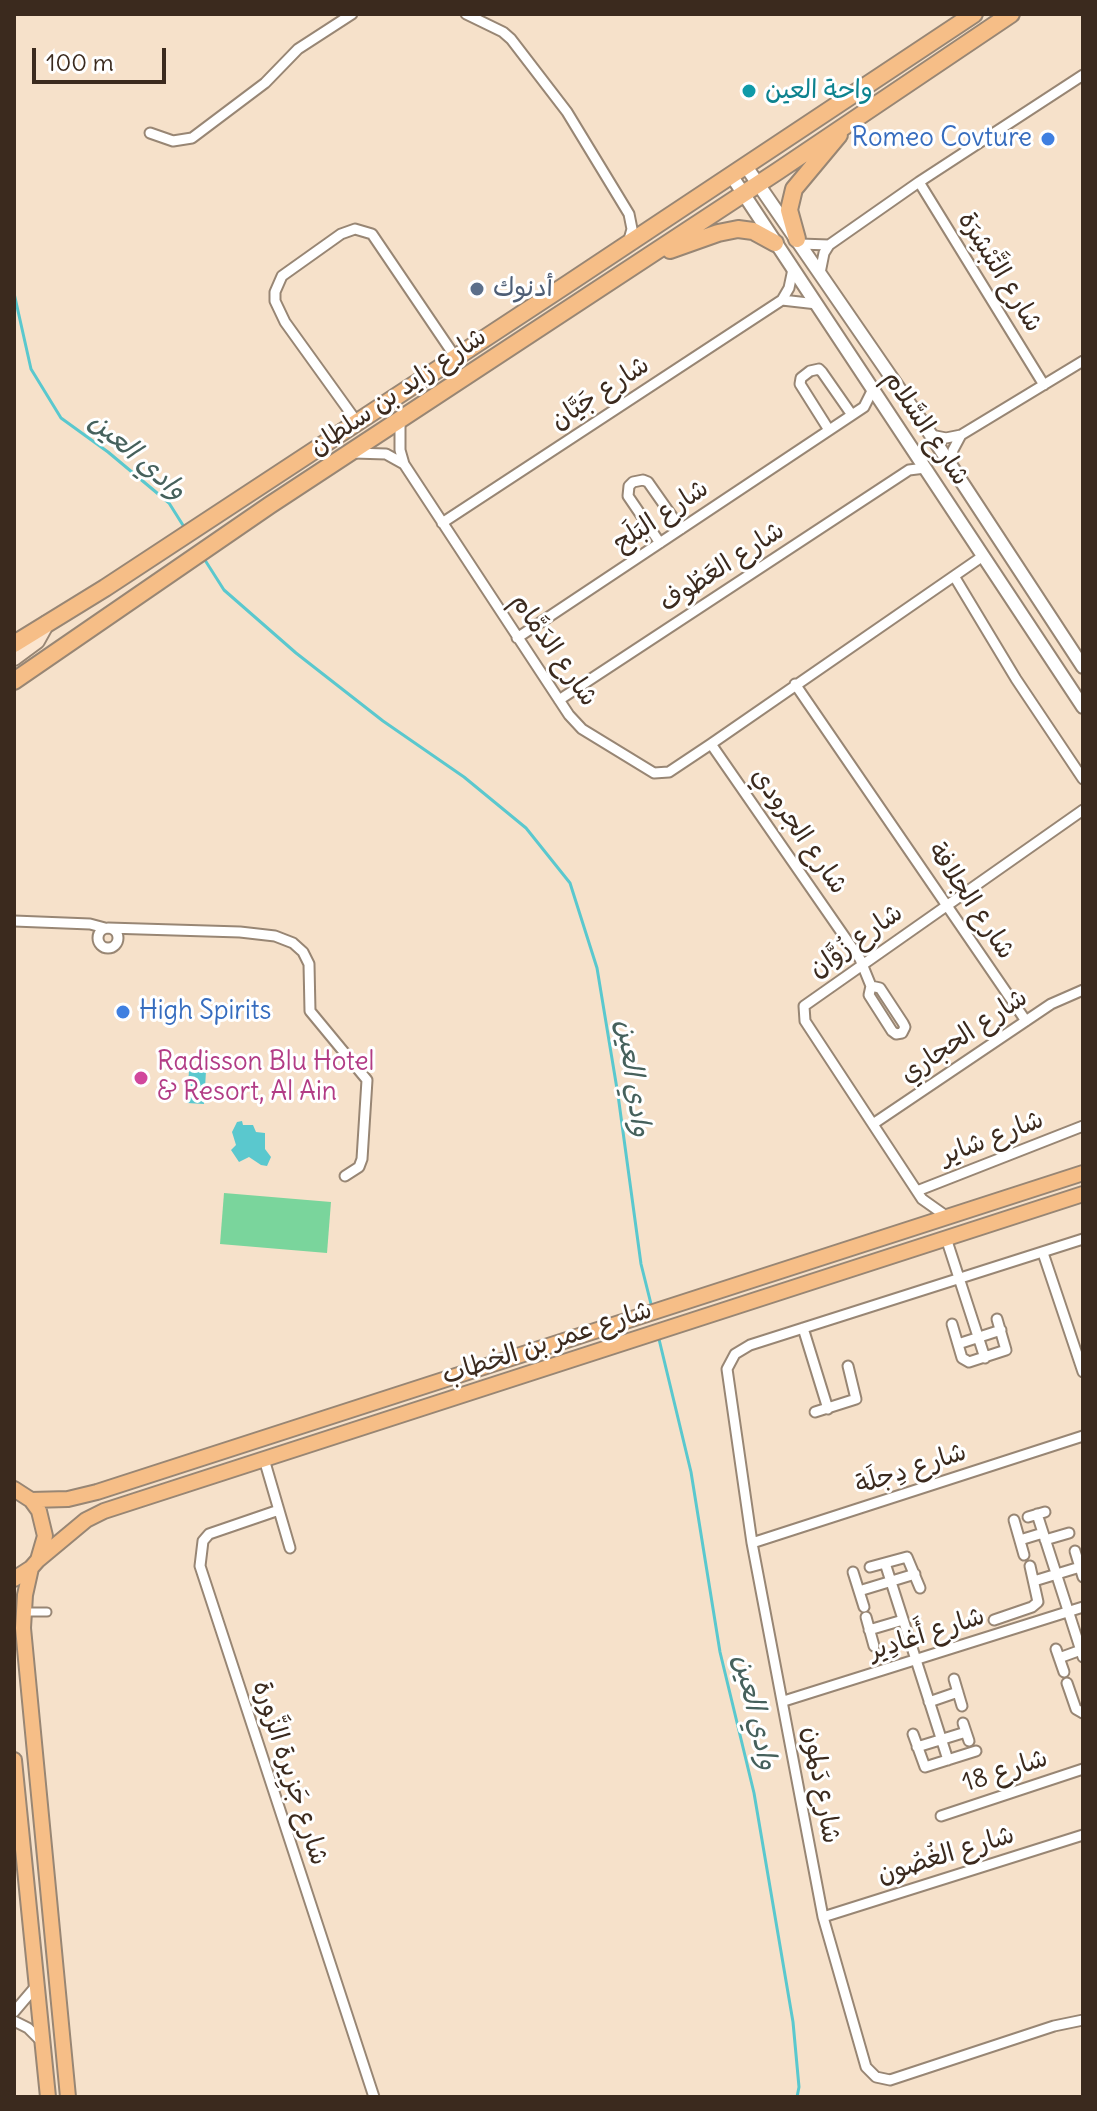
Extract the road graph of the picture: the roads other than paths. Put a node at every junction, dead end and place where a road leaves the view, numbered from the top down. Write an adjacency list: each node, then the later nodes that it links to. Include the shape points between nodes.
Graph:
1 (352, 14): 7 (street, via 298,49 256,91 192,138 173,141)
2 (466, 14): 12 (street, via 503,32 525,53)
3 (974, 14): 8 (highway, شارع زايد بن سلطان)
4 (1011, 14): 6 (highway, شارع زايد بن سلطان)
5 (1083, 75): 9 (street)
6 (846, 125): 10 (highway, شارع زايد بن سلطان); 13 (highway, via 794,189 789,210)
7 (150, 133)
8 (738, 170): 10 (street, شارع السَّلام); 11 (street, شارع السَّلام); 12 (highway, شارع زايد بن سلطان)
9 (919, 182): 16 (street); 24 (street, شارع التَّبْشِرَة)
10 (758, 185): 11 (highway, شارع زايد بن سلطان); 13 (street, شارع السَّلام)
11 (743, 194): 14 (street, شارع السَّلام); 17 (highway, شارع زايد بن سلطان)
12 (644, 219): 15 (highway, شارع زايد بن سلطان); 15 (street, via 632,229)
13 (798, 242): 16 (street); 19 (street, شارع السَّلام)
14 (775, 243): 17 (highway, via 738,229); 18 (street, شارع السَّلام)
15 (628, 244): 22 (highway, شارع زايد بن سلطان)
16 (829, 245): 19 (street)
17 (650, 256): 29 (highway, شارع زايد بن سلطان)
18 (793, 269): 20 (street); 21 (street, شارع السَّلام)
19 (820, 273): 32 (street, شارع السَّلام)
20 (782, 300): 21 (street); 40 (street, شارع جَيَّان)
21 (817, 304): 25 (street, شارع السَّلام)
22 (456, 358): 30 (highway, شارع زايد بن سلطان); 30 (street, via 372,234 355,229 341,234 282,276 275,301)
23 (1083, 361): 24 (street)
24 (1044, 385): 33 (street)
25 (873, 389): 26 (street, شارع البَلَح); 27 (street, شارع السَّلام)
26 (864, 407): 27 (street); 28 (street, شارع البَلَح)
27 (886, 409): 34 (street, شارع السَّلام)
28 (852, 415): 31 (street, شارع البَلَح); 31 (street, via 822,372 810,371 800,384)
29 (400, 419): 35 (highway, شارع زايد بن سلطان); 36 (street, شارع الدَمَّام)
30 (357, 422): 45 (highway, شارع زايد بن سلطان)
31 (829, 430): 41 (street, شارع البَلَح)
32 (931, 435): 33 (street); 38 (street, شارع السَّلام)
33 (961, 435): 38 (street)
34 (913, 451): 37 (street, شارع السَّلام); 39 (street)
35 (348, 453): 36 (street, via 386,454); 50 (highway, شارع زايد بن سلطان)
36 (404, 464): 40 (street, شارع الدَمَّام)
37 (925, 468): 39 (street, شارع العَطُوف); 43 (street, شارع السَّلام)
38 (951, 468): 49 (street, شارع السَّلام)
39 (909, 470): 52 (street, شارع العَطُوف)
40 (442, 523): 46 (street, شارع الدَمَّام)
41 (681, 529): 42 (street, شارع البَلَح); 42 (street, via 648,482 633,482 628,496)
42 (660, 543): 46 (street, شارع البَلَح)
43 (983, 556): 44 (street, شارع الدَمَّام); 53 (street, شارع السَّلام)
44 (954, 576): 51 (street, شارع الدَمَّام); 55 (street)
45 (48, 623): 47 (highway, شارع زايد بن سلطان); 48 (main road, via 37,641)
46 (517, 638): 52 (street, شارع الدَمَّام)
47 (14, 644)
48 (14, 658)
49 (1083, 667)
50 (14, 681)
51 (795, 684): 54 (street, شارع الدَمَّام); 57 (street, شارع الجلافة)
52 (559, 700): 54 (street, شارع الدَمَّام, via 582,729 654,773 669,772)
53 (1083, 707)
54 (711, 744): 62 (street, شارع الجرودي)
55 (1083, 779)
56 (1083, 810): 57 (street, شارع زُوَّان)
57 (947, 905): 62 (street, شارع زُوَّان); 65 (street, شارع الجلافة)
58 (14, 921): 60 (street, via 90,924)
59 (135, 929): 60 (street); 61 (street); 69 (street, via 275,936 303,952 309,964 310,1011 367,1080 362,1159)
60 (104, 931): 61 (street, via 116,933); 61 (street, via 99,943)
61 (116, 943)
62 (863, 964): 63 (street, شارع الجرودي); 66 (street, شارع زُوَّان, via 808,1001 803,1015)
63 (871, 986): 63 (street, شارع الجرودي, via 869,995 892,1031 902,1033 904,1025 880,988)
64 (1083, 990): 65 (street, شارع الحجاري)
65 (1026, 1021): 66 (street, شارع الحجاري)
66 (873, 1124): 71 (street, شارع زُوَّان)
67 (1083, 1126): 71 (street, شارع شاير)
68 (1083, 1173): 72 (main road, شارع عمر بن الخطاب)
69 (345, 1176)
70 (1083, 1194): 74 (main road, شارع عمر بن الخطاب)
71 (919, 1195): 72 (street, شارع زُوَّان); 73 (street)
72 (946, 1216): 73 (main road, شارع عمر بن الخطاب)
73 (921, 1225): 91 (main road, شارع عمر بن الخطاب, via 97,1492 55,1501)
74 (946, 1238): 77 (street); 90 (main road, شارع عمر بن الخطاب)
75 (1083, 1239): 76 (street, شارع دَلمون)
76 (1043, 1253): 77 (street, شارع دَلمون); 86 (street)
77 (959, 1279): 80 (street, شارع دَلمون); 82 (street)
78 (997, 1319): 81 (street)
79 (952, 1324): 83 (street)
80 (803, 1328): 87 (street); 98 (street, شارع دَلمون, via 742,1348 727,1369)
81 (1001, 1330): 82 (street); 84 (street, via 1006,1350)
82 (979, 1337): 83 (street); 84 (street)
83 (958, 1344): 84 (street, via 966,1362)
84 (985, 1358)
85 (848, 1366): 87 (street, via 856,1399)
86 (1083, 1372)
87 (828, 1409): 88 (street)
88 (815, 1412)
89 (1083, 1436): 98 (street, شارع دِجلَة)
90 (264, 1459): 92 (street); 103 (main road, شارع عمر بن الخطاب, via 104,1511)
91 (21, 1492): 103 (main road, via 44,1523 45,1536)
92 (279, 1510): 99 (street); 151 (street, شارع جَزِيرة الزَّورة, via 209,1534 200,1566)
93 (1037, 1514): 96 (street)
94 (1014, 1520): 97 (street)
95 (1069, 1533): 96 (street)
96 (1044, 1537): 97 (street); 109 (street)
97 (1020, 1540): 101 (street)
98 (752, 1543): 129 (street, شارع دَلمون)
99 (290, 1548)
100 (1075, 1551): 107 (street)
101 (1024, 1555)
102 (885, 1563): 105 (street); 108 (street, via 907,1557); 112 (street)
103 (34, 1564): 110 (main road, شارع عمر بن الخطاب); 116 (main road)
104 (1030, 1566): 111 (street)
105 (870, 1567)
106 (853, 1572): 114 (street)
107 (1082, 1572): 109 (street)
108 (915, 1574): 112 (street); 113 (street)
109 (1056, 1575): 111 (street); 118 (street)
110 (14, 1579)
111 (1034, 1581): 120 (street, via 1036,1605)
112 (891, 1582): 114 (street); 119 (street)
113 (920, 1588)
114 (859, 1591): 121 (street)
115 (1083, 1607): 118 (street, شارع أَغادِير)
116 (23, 1612): 117 (street); 150 (main road)
117 (47, 1612)
118 (1068, 1612): 123 (street); 124 (street, شارع أَغادِير)
119 (903, 1620): 121 (street); 124 (street)
120 (994, 1620)
121 (869, 1630): 122 (street)
122 (874, 1646)
123 (1082, 1654): 125 (street, via 1058,1654)
124 (916, 1660): 129 (street, شارع أَغادِير); 130 (street)
125 (1064, 1672)
126 (954, 1679): 128 (street)
127 (1083, 1689): 132 (street, via 1069,1688 1076,1709)
128 (958, 1692): 130 (street); 131 (street)
129 (784, 1701): 143 (street, شارع دَلمون)
130 (929, 1702): 135 (street)
131 (962, 1706)
132 (1083, 1713)
133 (966, 1732): 135 (street)
134 (913, 1734): 136 (street)
135 (941, 1739): 136 (street); 139 (street)
136 (917, 1747): 139 (street, via 925,1767)
137 (976, 1751): 139 (street)
138 (14, 1760): 144 (main road)
139 (948, 1760)
140 (1083, 1769): 141 (street, شارع 18)
141 (941, 1816)
142 (1083, 1835): 143 (street, شارع الغُصُون)
143 (823, 1917): 146 (street, شارع دَلمون, via 866,2067 876,2077 890,2080)
144 (37, 1985): 145 (street); 148 (main road)
145 (14, 2012)
146 (1083, 2020)
147 (14, 2021): 148 (street)
148 (44, 2044): 149 (main road)
149 (48, 2097)
150 (68, 2097)
151 (374, 2097)

